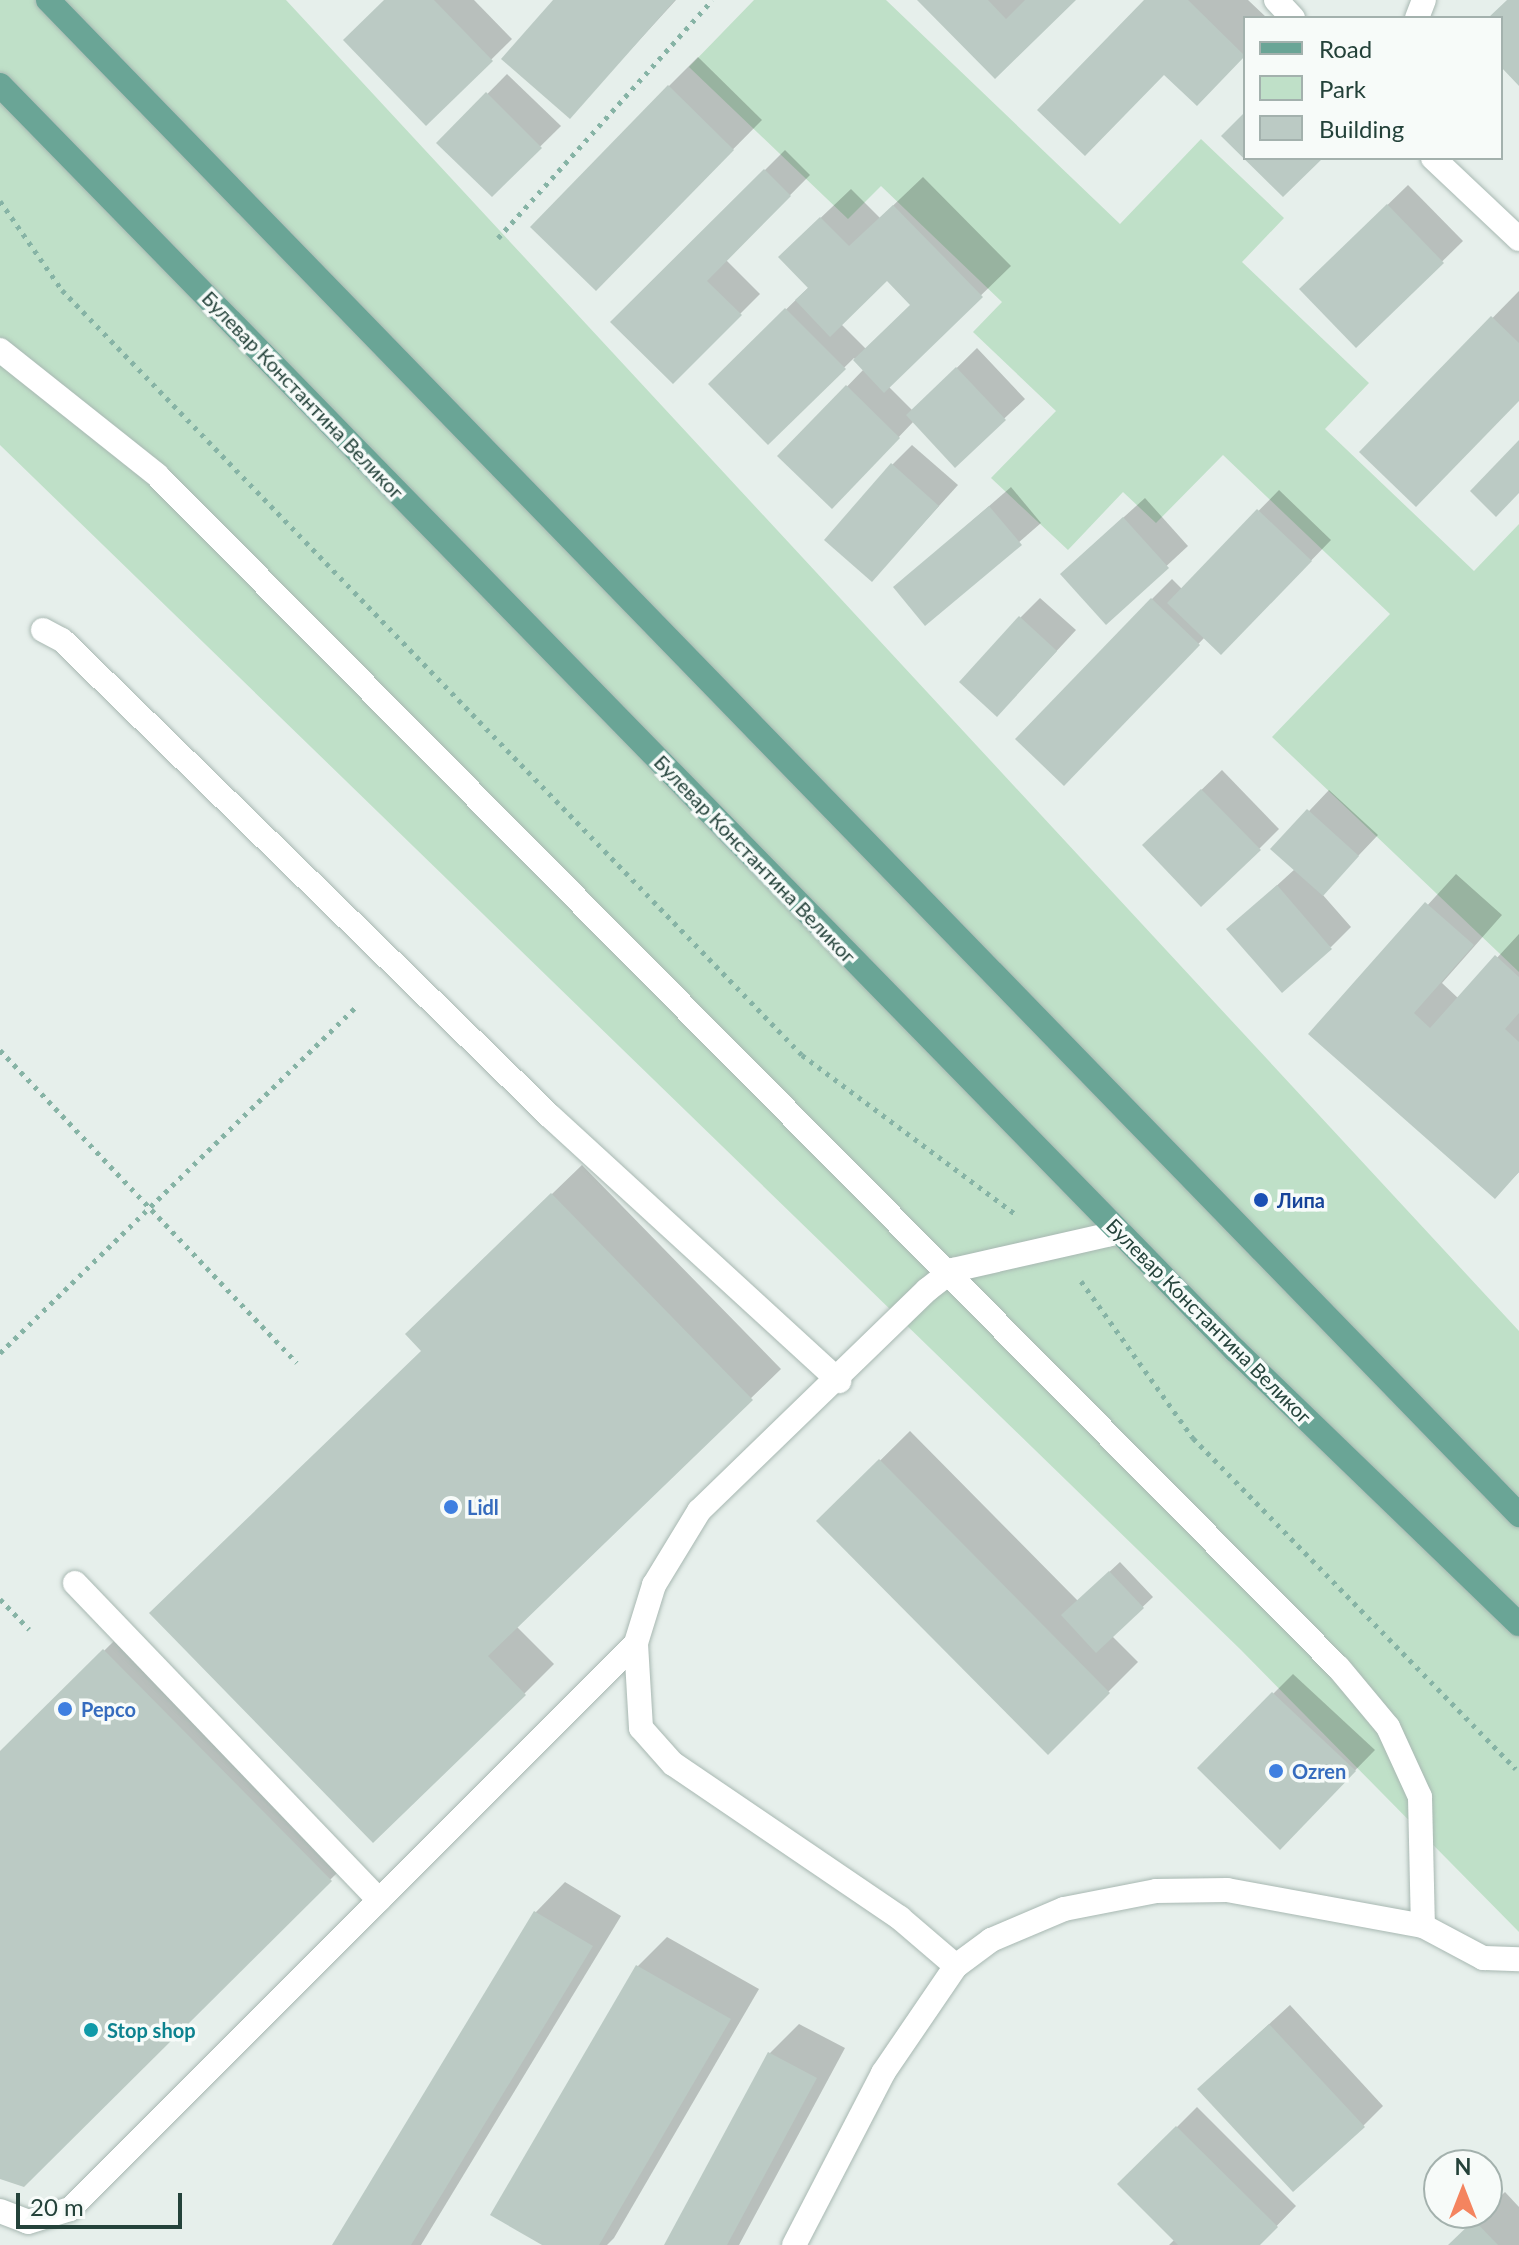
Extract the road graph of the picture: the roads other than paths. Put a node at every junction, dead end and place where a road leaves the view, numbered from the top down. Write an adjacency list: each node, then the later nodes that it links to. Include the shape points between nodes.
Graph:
1 (48, 0): 12 (main road)
2 (1276, 0): 3 (street)
3 (1291, 16)
4 (0, 85): 9 (main road, Булевар Константина Великог)
5 (1435, 160): 6 (street)
6 (1519, 239)
7 (0, 350): 10 (street, via 157,475)
8 (43, 630): 11 (street)
9 (1120, 1232): 10 (street, via 1044,1245); 14 (main road, Булевар Константина Великог)
10 (953, 1270): 11 (street); 17 (street, via 1388,1727 1420,1797)
11 (839, 1381): 15 (street, via 699,1511 654,1585)
12 (1519, 1515)
13 (75, 1583): 16 (street)
14 (1519, 1624)
15 (636, 1643): 16 (street); 19 (street, via 641,1728 673,1764 900,1918)
16 (379, 1900): 20 (street, via 70,2209 28,2222)
17 (1423, 1926): 18 (street, via 1483,1958); 19 (street, via 1243,1892 1156,1891 1064,1909 991,1940)
18 (1519, 1959)
19 (956, 1966): 21 (street, via 883,2073)
20 (0, 2211)
21 (794, 2245)

